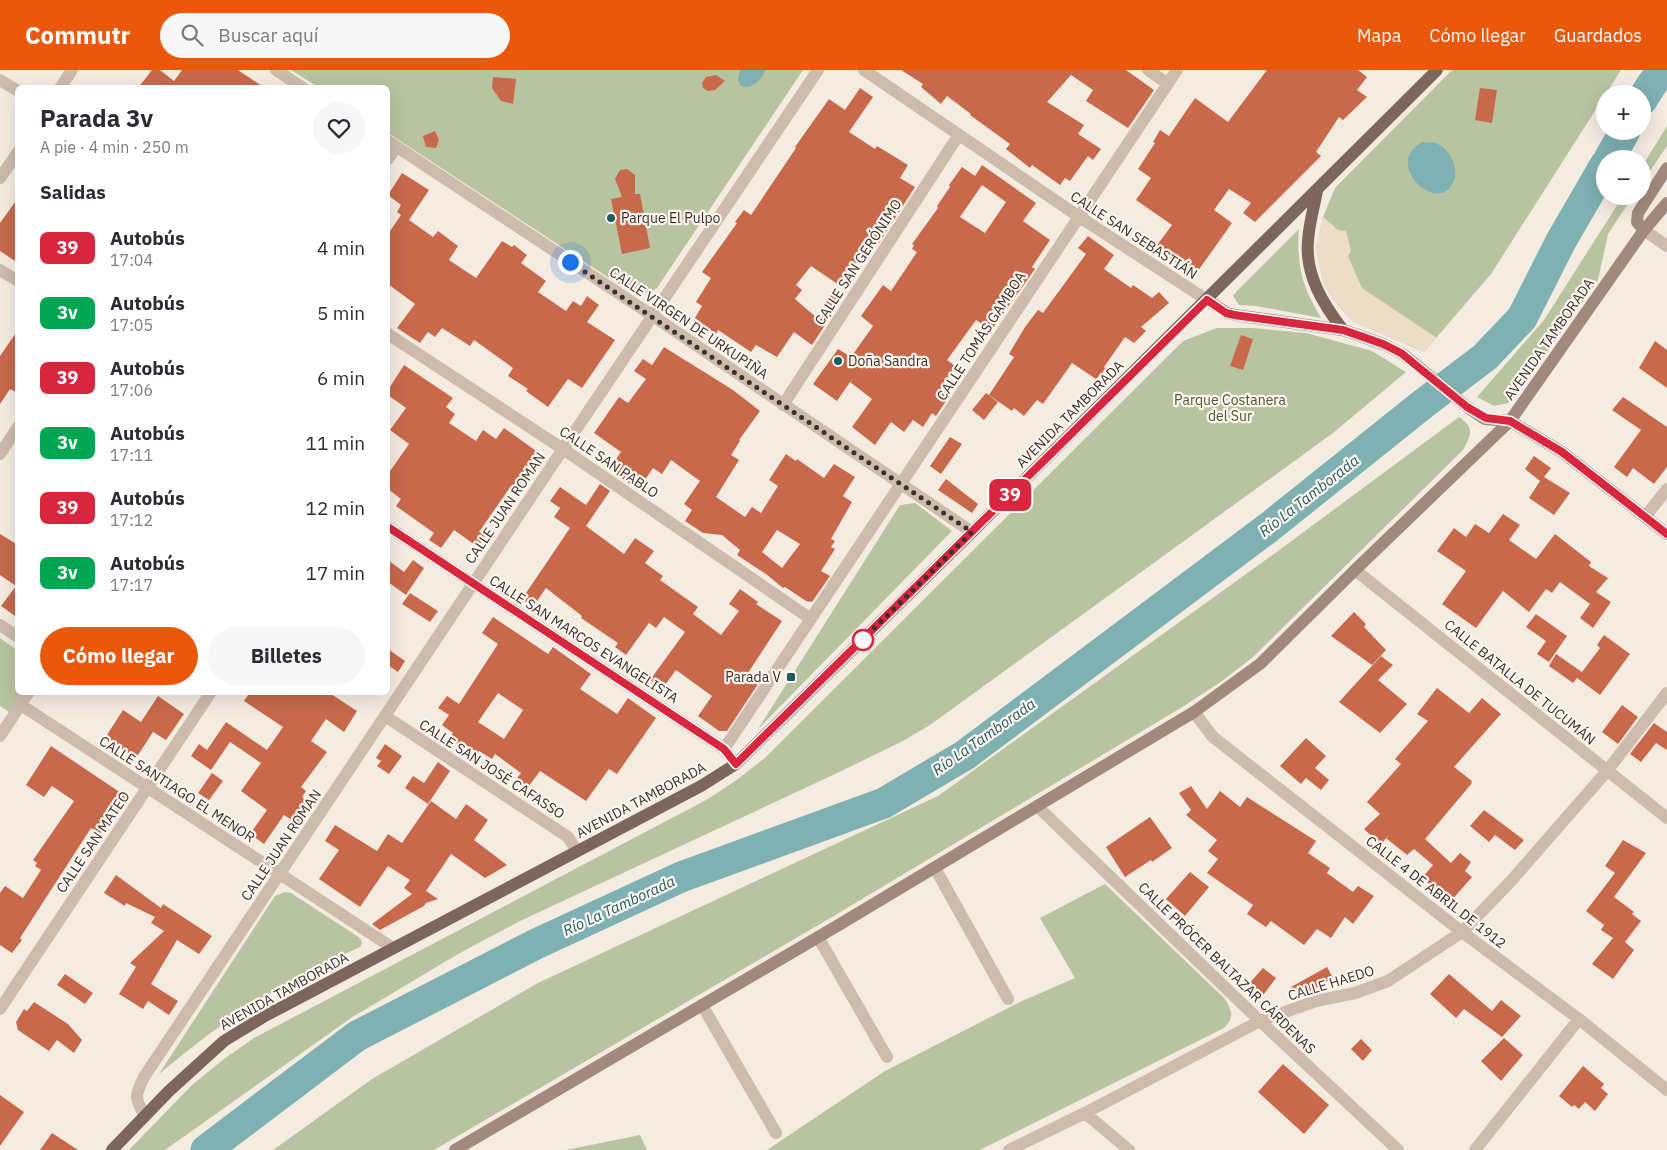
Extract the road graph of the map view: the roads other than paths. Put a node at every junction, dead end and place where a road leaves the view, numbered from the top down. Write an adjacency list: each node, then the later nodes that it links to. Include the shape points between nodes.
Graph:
1 (72, 70): 10 (street)
2 (276, 70): 11 (street)
3 (818, 70): 26 (street, CALLE JUAN ROMAN)
4 (864, 70): 13 (street, CALLE SAN SEBASTIÁN)
5 (1148, 70): 9 (street)
6 (1176, 70): 9 (street, CALLE TOMÁS GAMBOA)
7 (1434, 71): 18 (main road, AVENIDA TAMBORADA)
8 (0, 80): 12 (street)
9 (1168, 83): 20 (street, CALLE TOMÁS GAMBOA)
10 (62, 85)
11 (298, 85)
12 (15, 89)
13 (958, 136): 20 (street, CALLE SAN SEBASTIÁN); 29 (street, CALLE SAN GERÓNIMO)
14 (392, 144): 26 (street, CALLE VIRGEN DE URKUPIÑA)
15 (15, 156): 17 (street)
16 (1667, 168): 21 (main road, via 1638,213 1636,222)
17 (0, 178)
18 (1317, 191): 25 (main road, AVENIDA TAMBORADA); 27 (main road, via 1308,242 1310,269 1318,292)
19 (1667, 203): 21 (main road, AVENIDA TAMBORADA)
20 (1078, 216): 25 (street, CALLE SAN SEBASTIÁN); 34 (street, CALLE TOMÁS GAMBOA)
21 (1644, 230): 22 (street); 30 (main road, AVENIDA TAMBORADA)
22 (1667, 246)
23 (0, 270): 24 (street)
24 (15, 279)
25 (1207, 300): 27 (main road, CALLE SAN SEBASTIÁN, via 1234,315); 38 (main road, AVENIDA TAMBORADA)
26 (653, 316): 29 (street, CALLE VIRGEN DE URKUPIÑA); 33 (street, CALLE JUAN ROMAN)
27 (1343, 330): 30 (main road, CALLE SAN SEBASTIÁN, via 1401,353 1467,407 1486,418)
28 (390, 335): 33 (street, CALLE SAN PABLO)
29 (784, 406): 34 (street, CALLE VIRGEN DE URKUPIÑA)
30 (1510, 421): 36 (main road, via 1562,452); 40 (main road, AVENIDA TAMBORADA)
31 (15, 430): 32 (street)
32 (2, 445)
33 (563, 449): 41 (street, CALLE JUAN ROMAN); 42 (street, CALLE SAN PABLO)
34 (900, 484): 38 (street, CALLE VIRGEN DE URKUPIÑA); 42 (street, CALLE TOMÁS GAMBOA)
35 (1667, 489): 36 (street)
36 (1645, 517): 39 (main road)
37 (390, 527): 41 (street, CALLE SAN MARCOS EVANGELISTA)
38 (972, 532): 53 (main road, AVENIDA TAMBORADA)
39 (1667, 534)
40 (1355, 570): 49 (main road, AVENIDA TAMBORADA, via 1260,664); 54 (street, CALLE BATALLA DE TUCUMÁN)
41 (473, 584): 50 (street, CALLE JUAN ROMAN); 52 (street, CALLE SAN MARCOS EVANGELISTA)
42 (810, 619): 52 (street, CALLE TOMÁS GAMBOA)
43 (0, 625): 44 (street)
44 (15, 635)
45 (1667, 693): 54 (street, CALLE HAEDO)
46 (27, 695): 48 (street)
47 (209, 695): 55 (street, CALLE SAN MATEO)
48 (21, 705): 51 (street); 55 (street, CALLE SANTIAGO EL MENOR)
49 (1194, 712): 56 (main road, AVENIDA TAMBORADA); 61 (street, CALLE 4 DE ABRIL DE 1912, via 1213,737)
50 (385, 716): 58 (street, CALLE SAN JOSÉ CAFASSO, via 568,837); 60 (street, CALLE JUAN ROMAN)
51 (0, 736)
52 (724, 749): 53 (street, CALLE SAN MARCOS EVANGELISTA)
53 (736, 764): 58 (main road, AVENIDA TAMBORADA)
54 (1607, 771): 57 (street, CALLE BATALLA DE TUCUMÁN); 61 (street, CALLE HAEDO)
55 (147, 789): 60 (street, CALLE SANTIAGO EL MENOR); 66 (street, CALLE SAN MATEO)
56 (1037, 806): 59 (main road, AVENIDA TAMBORADA); 68 (street, CALLE PRÓCER BALTAZAR CÁRDENAS)
57 (1667, 818)
58 (577, 851): 63 (main road, AVENIDA TAMBORADA)
59 (934, 868): 62 (main road, AVENIDA TAMBORADA); 64 (street)
60 (280, 873): 63 (street, CALLE SANTIAGO EL MENOR); 72 (street, CALLE JUAN ROMAN, via 144,1077 136,1093 137,1104)
61 (1462, 932): 67 (street, CALLE 4 DE ABRIL DE 1912); 68 (street, CALLE HAEDO, via 1388,981)
62 (818, 937): 65 (main road, AVENIDA TAMBORADA); 69 (street)
63 (393, 948): 72 (main road, AVENIDA TAMBORADA, via 224,1041)
64 (1008, 998)
65 (702, 1005): 73 (street); 75 (main road, AVENIDA TAMBORADA)
66 (0, 1009)
67 (1579, 1019): 70 (street, CALLE 4 DE ABRIL DE 1912); 79 (street)
68 (1260, 1021): 71 (street, CALLE HAEDO); 78 (street, CALLE PRÓCER BALTAZAR CÁRDENAS)
69 (887, 1058)
70 (1667, 1090)
71 (1085, 1113): 76 (street, CALLE HAEDO); 77 (street)
72 (145, 1116): 74 (main road, AVENIDA TAMBORADA)
73 (776, 1133)
74 (112, 1150)
75 (455, 1150)
76 (1009, 1150)
77 (1129, 1150)
78 (1398, 1150)
79 (1475, 1150)

